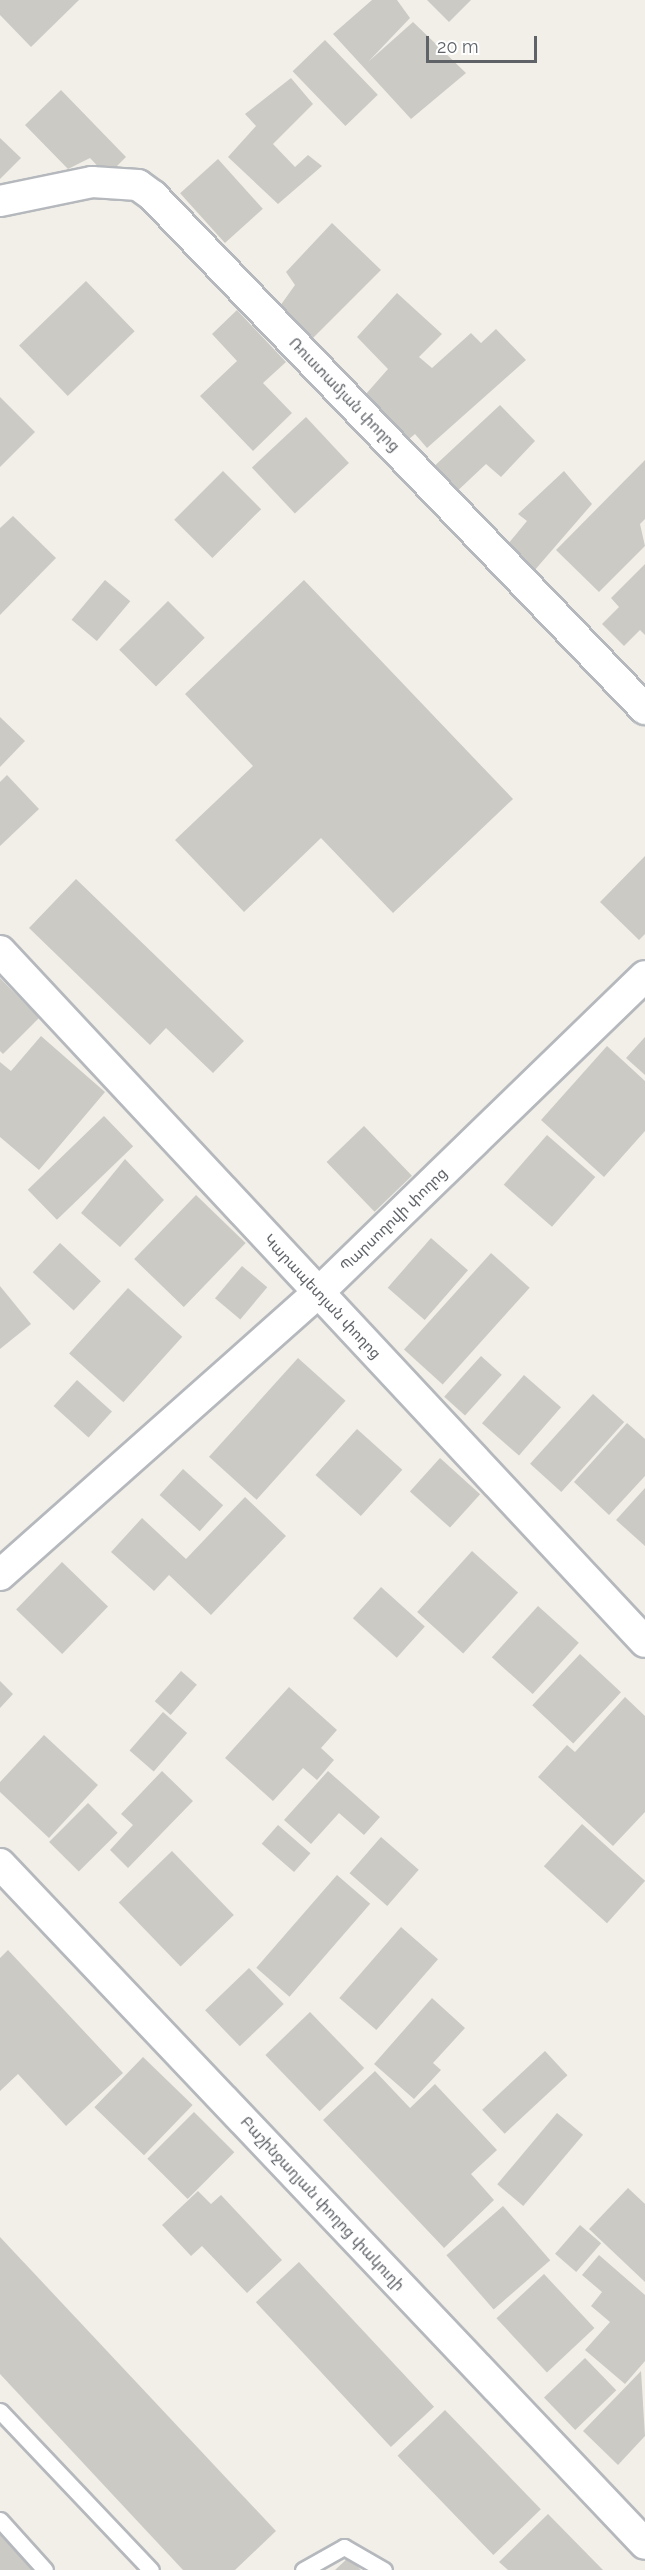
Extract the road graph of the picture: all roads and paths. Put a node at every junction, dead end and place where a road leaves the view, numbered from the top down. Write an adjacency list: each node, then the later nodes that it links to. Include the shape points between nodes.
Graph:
1 (0, 201): 2 (street, Ռուստամյան փողոց, via 92,182 138,185 153,196)
2 (645, 709)
3 (0, 951): 5 (street, Կարապետյան փողոց)
4 (645, 976): 5 (street, Պարսողովի փողոց)
5 (318, 1293): 6 (street, Պարսողովի փողոց); 7 (street, Կարապետյան փողոց)
6 (0, 1575)
7 (645, 1642)
8 (0, 1864): 11 (street, Բաշինջաղյան փողոց փակուղի)
9 (0, 2411): 13 (lane)
10 (0, 2520): 12 (lane)
11 (645, 2544)
12 (45, 2570)
13 (151, 2570)
14 (303, 2570): 15 (lane, via 344,2547)
15 (384, 2570)

